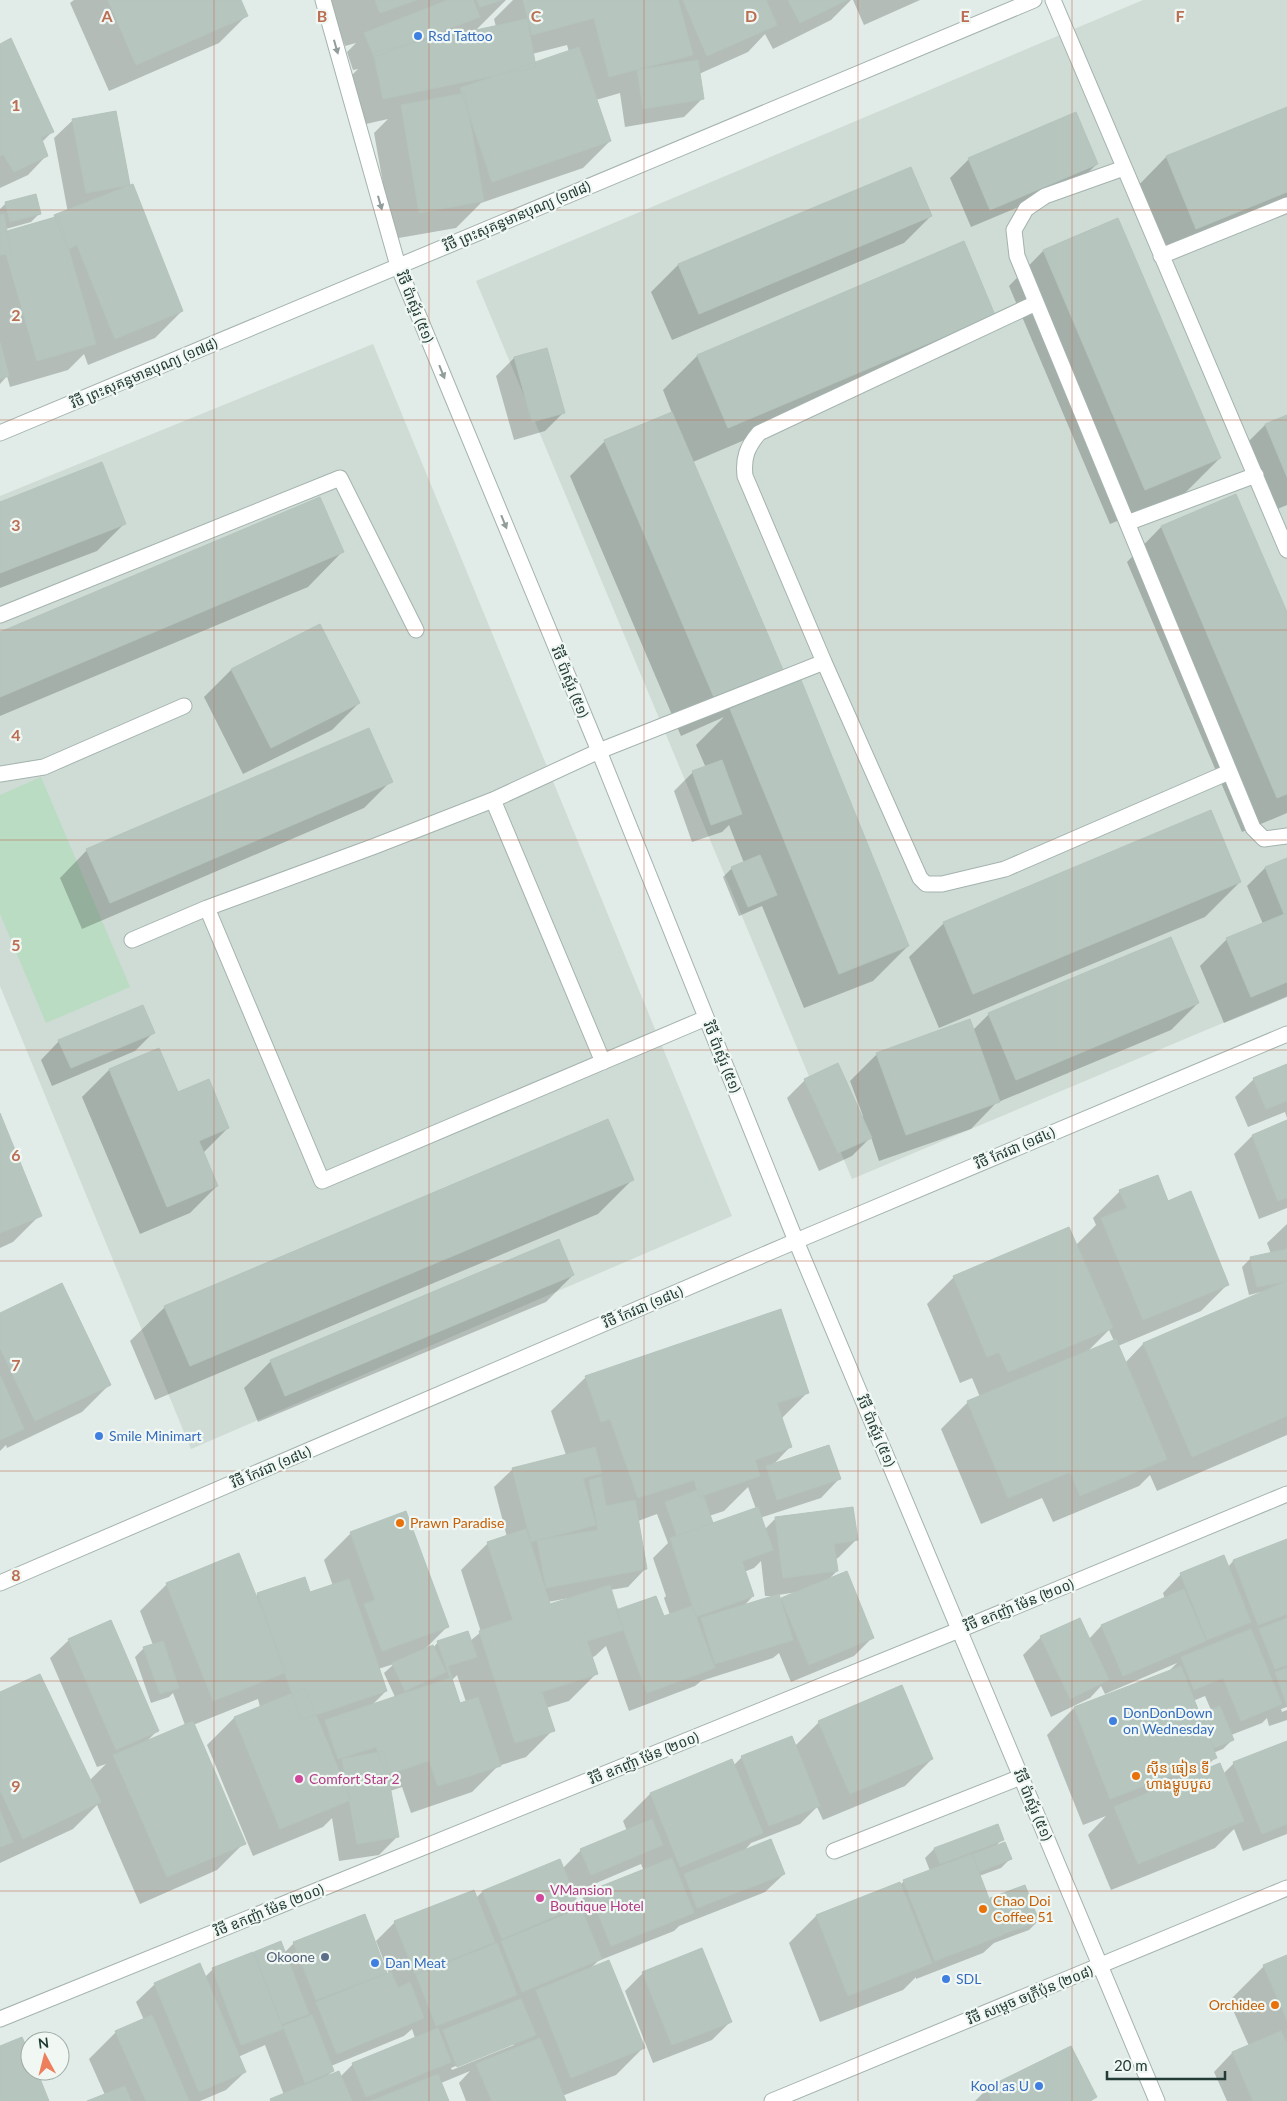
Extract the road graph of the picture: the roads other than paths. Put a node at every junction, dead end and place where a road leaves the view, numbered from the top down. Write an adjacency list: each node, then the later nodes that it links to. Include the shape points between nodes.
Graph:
1 (323, 0): 7 (street, វិថី ប៉ាស្ទ័រ (៥១), one-way to 7)
2 (1034, 0): 7 (street, វិថី ព្រះសុគន្ធមានបុណ្យ (១៧៨))
3 (1054, 0): 4 (street)
4 (1124, 168): 6 (street); 8 (street, via 1045,196 1026,209 1014,230 1017,256)
5 (1287, 205): 6 (street)
6 (1161, 256): 10 (street)
7 (398, 266): 9 (street, វិថី ព្រះសុគន្ធមានបុណ្យ (១៧៨)); 17 (street, វិថី ប៉ាស្ទ័រ (៥១), one-way to 17)
8 (1036, 303): 11 (street); 15 (street, via 759,433 749,445 743,461 744,476)
9 (0, 433)
10 (1256, 474): 11 (street); 12 (street)
11 (1127, 523): 18 (street)
12 (1287, 550)
13 (0, 615): 14 (street, via 340,478)
14 (416, 630)
15 (824, 662): 17 (street); 18 (street, via 920,878 926,884 942,884 1005,869)
16 (184, 706): 19 (street, via 44,767)
17 (599, 751): 20 (street); 24 (street, វិថី ប៉ាស្ទ័រ (៥១))
18 (1229, 772): 21 (street, via 1253,828 1264,839)
19 (0, 774)
20 (493, 800): 22 (street); 26 (street)
21 (1287, 836)
22 (207, 908): 23 (street); 26 (street, via 322,1180)
23 (132, 940)
24 (706, 1018): 26 (street); 27 (street, វិថី ប៉ាស្ទ័រ (៥១))
25 (1287, 1034): 27 (street, វិថី កែវជា (១៨៤))
26 (603, 1062)
27 (796, 1240): 29 (street, វិថី កែវជា (១៨៤)); 30 (street, វិថី ប៉ាស្ទ័រ (៥១))
28 (1287, 1494): 30 (street, វិថី ឧកញ៉ា ម៉ែន (២០០))
29 (0, 1583)
30 (959, 1630): 31 (street, វិថី ប៉ាស្ទ័រ (៥១)); 35 (street, វិថី ឧកញ៉ា ម៉ែន (២០០))
31 (1021, 1777): 32 (street); 34 (street, វិថី ប៉ាស្ទ័រ (៥១))
32 (834, 1852)
33 (1287, 1888): 34 (street, វិថី សម្តេច ចក្រីប៉ុន (២០៨))
34 (1100, 1965): 36 (street, វិថី សម្តេច ចក្រីប៉ុន (២០៨)); 37 (street, វិថី ប៉ាស្ទ័រ (៥១))
35 (0, 2019)
36 (772, 2101)
37 (1157, 2101)

